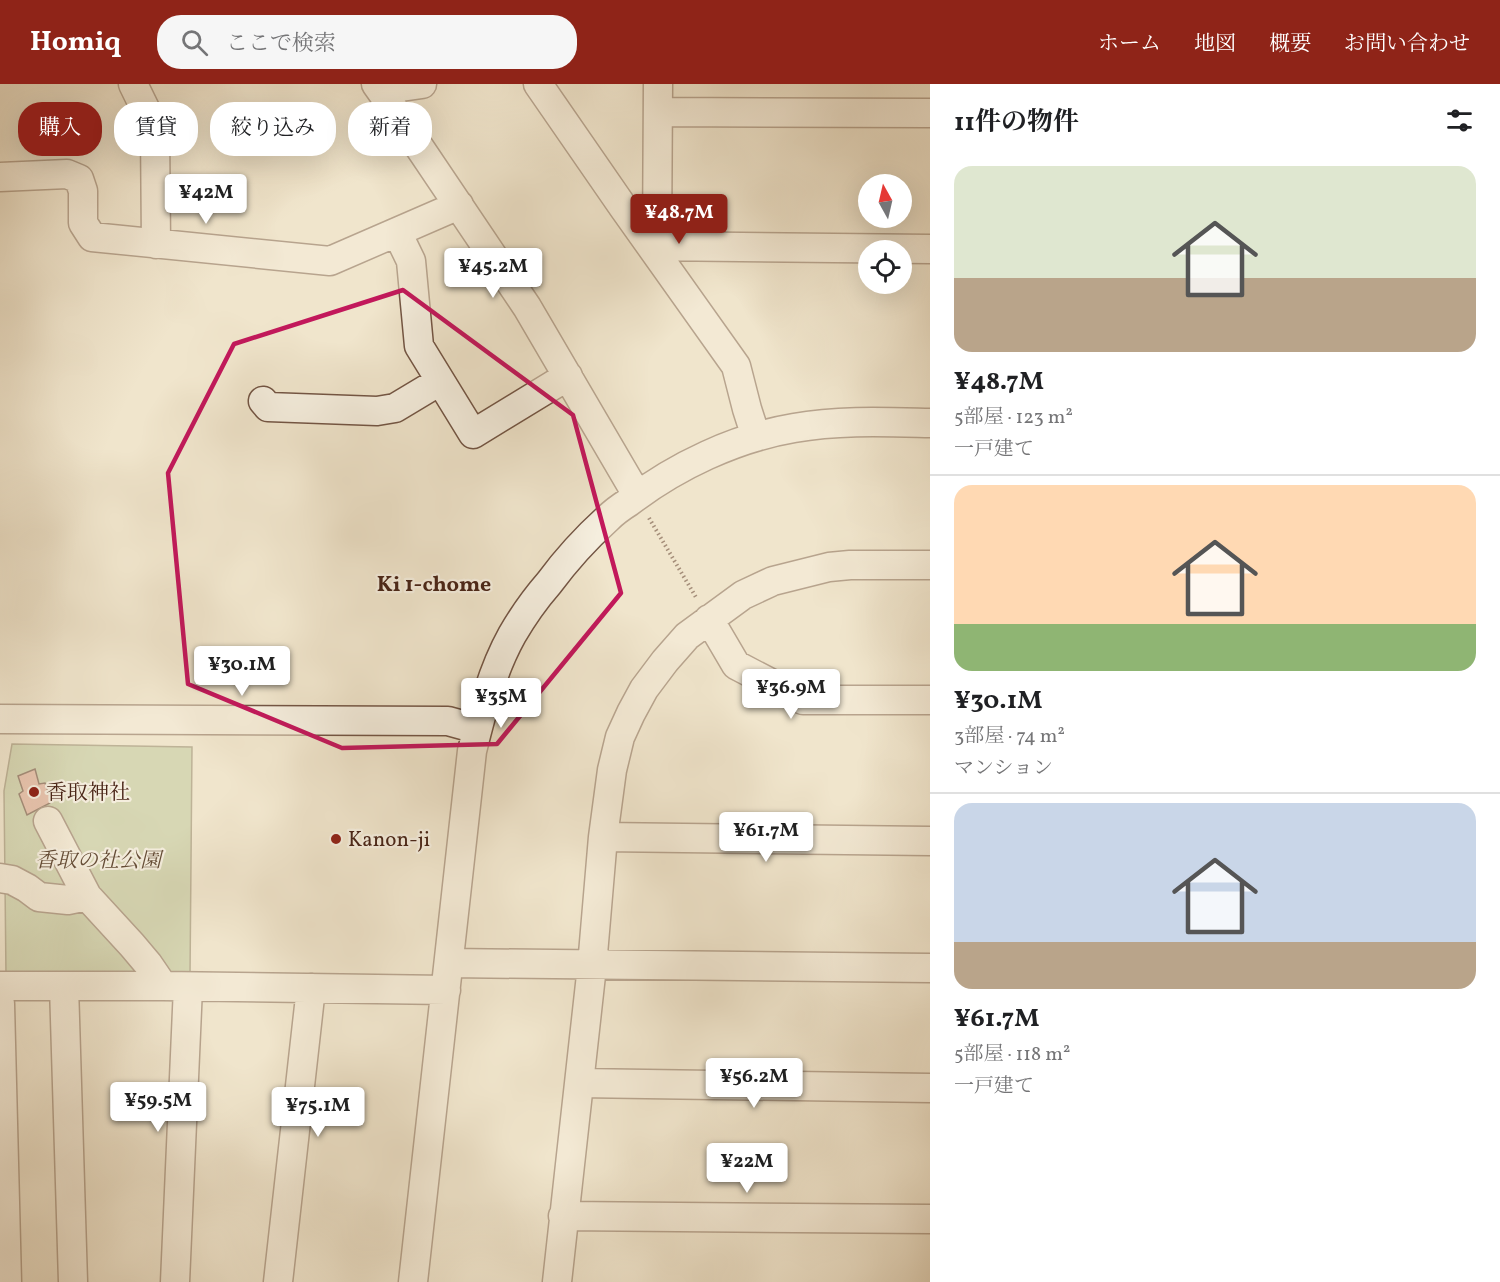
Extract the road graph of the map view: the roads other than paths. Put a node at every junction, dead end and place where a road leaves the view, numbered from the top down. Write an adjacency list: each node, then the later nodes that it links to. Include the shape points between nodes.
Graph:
1 (133, 84): 10 (street, via 155,129)
2 (538, 84): 11 (street)
3 (658, 84): 5 (street)
4 (399, 89): 8 (street)
5 (658, 112): 6 (street); 11 (street)
6 (930, 113)
7 (0, 177): 10 (street, via 67,174 79,179 83,223 92,237)
8 (459, 205): 9 (street); 13 (street)
9 (397, 232): 10 (street, via 330,261); 14 (street, via 411,261 419,346)
10 (156, 244)
11 (654, 246): 12 (street); 17 (street, via 736,366)
12 (930, 249)
13 (568, 376): 14 (street, via 473,434); 18 (street)
14 (440, 381): 15 (street, via 395,408 377,411 268,407)
15 (263, 401)
16 (930, 423): 17 (street, via 824,424)
17 (756, 437): 18 (street, via 666,477)
18 (642, 505): 23 (street, via 608,517 528,608 493,676)
19 (930, 565): 20 (street, via 850,565 806,572 743,595)
20 (709, 619): 21 (street, via 736,665 803,700); 25 (street, via 665,661 631,712 612,770)
21 (930, 700)
22 (0, 719): 23 (street, via 448,721)
23 (477, 729): 31 (street)
24 (48, 821): 28 (street)
25 (603, 837): 26 (street); 29 (street)
26 (930, 841)
27 (0, 878): 28 (street, via 12,880 39,897 68,900)
28 (87, 896): 34 (street, via 148,964)
29 (592, 966): 30 (street); 31 (street); 37 (street)
30 (930, 968)
31 (448, 977): 35 (street); 45 (street)
32 (0, 986): 33 (street)
33 (64, 986): 34 (street); 42 (street)
34 (176, 986): 35 (street); 43 (street)
35 (311, 988): 44 (street)
36 (0, 1004): 41 (street)
37 (579, 1083): 38 (street); 39 (street)
38 (930, 1088)
39 (563, 1216): 40 (street); 46 (street)
40 (930, 1219)
41 (7, 1282)
42 (73, 1282)
43 (174, 1282)
44 (278, 1282)
45 (414, 1282)
46 (557, 1282)

